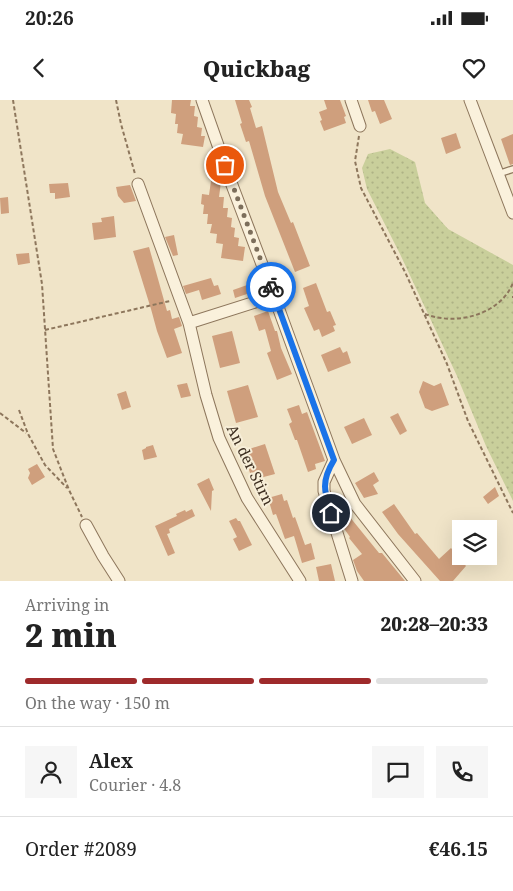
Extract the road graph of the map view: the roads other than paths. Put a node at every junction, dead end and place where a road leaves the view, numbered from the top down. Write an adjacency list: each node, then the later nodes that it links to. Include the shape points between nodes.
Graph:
1 (202, 100): 9 (street)
2 (351, 100): 4 (street)
3 (470, 100): 6 (street)
4 (360, 126)
5 (513, 169): 6 (lane)
6 (498, 174): 8 (street)
7 (138, 184): 10 (street, An der Stirn)
8 (513, 213)
9 (274, 296): 10 (street); 11 (street)
10 (189, 323): 14 (street, An der Stirn, via 218,438 247,498)
11 (334, 460): 15 (street, via 324,482 324,491); 16 (street, via 342,470 355,504)
12 (86, 526): 13 (street)
13 (119, 581)
14 (300, 581)
15 (352, 581)
16 (415, 581)

